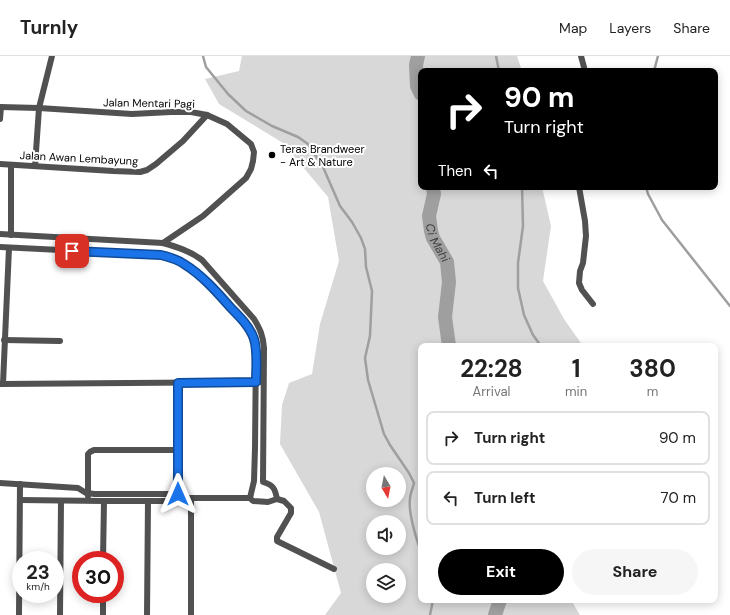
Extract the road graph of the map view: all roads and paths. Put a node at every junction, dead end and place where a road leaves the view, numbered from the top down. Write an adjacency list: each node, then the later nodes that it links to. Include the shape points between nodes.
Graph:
1 (52, 56): 5 (street)
2 (581, 56): 3 (street)
3 (584, 68)
4 (0, 107): 5 (street, Jalan Mentari Pagi); 7 (street)
5 (39, 108): 6 (street, Jalan Mentari Pagi, via 132,114 191,112); 10 (street)
6 (207, 115): 10 (street, Jalan Awan Lembayung, via 183,141 147,170 126,172); 14 (street, Jalan Mentari Pagi, via 226,124 251,144 254,152 251,169 246,178 203,216)
7 (0, 119)
8 (0, 164): 9 (street, Jalan Awan Lembayung)
9 (11, 165): 10 (street, Jalan Awan Lembayung); 13 (street)
10 (35, 166)
11 (580, 190): 17 (street, via 586,236 579,283)
12 (0, 234): 13 (street)
13 (11, 235): 14 (street); 16 (street, via 5,241); 16 (street, via 16,239 16,243)
14 (163, 243): 18 (street, via 184,249 202,260)
15 (0, 248): 16 (street)
16 (10, 248): 19 (street, via 161,255 175,259 194,271 218,293); 20 (street)
17 (593, 304)
18 (259, 328): 19 (street); 23 (street, via 263,337)
19 (251, 331): 22 (street, via 256,347)
20 (4, 340): 21 (street); 25 (street)
21 (60, 341)
22 (256, 382): 23 (street); 24 (street); 26 (street)
23 (264, 382): 27 (street)
24 (178, 383): 25 (street); 28 (street)
25 (1, 384)
26 (256, 422): 27 (street); 29 (street)
27 (263, 422): 30 (street)
28 (178, 450): 33 (street, via 94,450 88,454); 34 (street)
29 (254, 482): 30 (street); 36 (street)
30 (263, 482): 37 (street, via 270,484 276,491)
31 (0, 483): 32 (street)
32 (20, 484): 33 (street, via 78,488); 38 (street)
33 (88, 493): 34 (street); 40 (street)
34 (178, 494): 35 (street)
35 (189, 498): 36 (street); 41 (street, via 177,501); 50 (street)
36 (250, 498): 37 (street, via 253,501 268,502)
37 (277, 499): 44 (street, via 284,501 291,508 290,516 277,541)
38 (20, 500): 39 (street); 46 (street)
39 (60, 501): 40 (street); 47 (street)
40 (88, 501): 42 (street)
41 (148, 501): 42 (street); 49 (street)
42 (104, 502): 43 (street)
43 (103, 551)
44 (334, 569)
45 (103, 603): 48 (street)
46 (19, 615)
47 (60, 615)
48 (103, 615)
49 (147, 615)
50 (191, 615)

